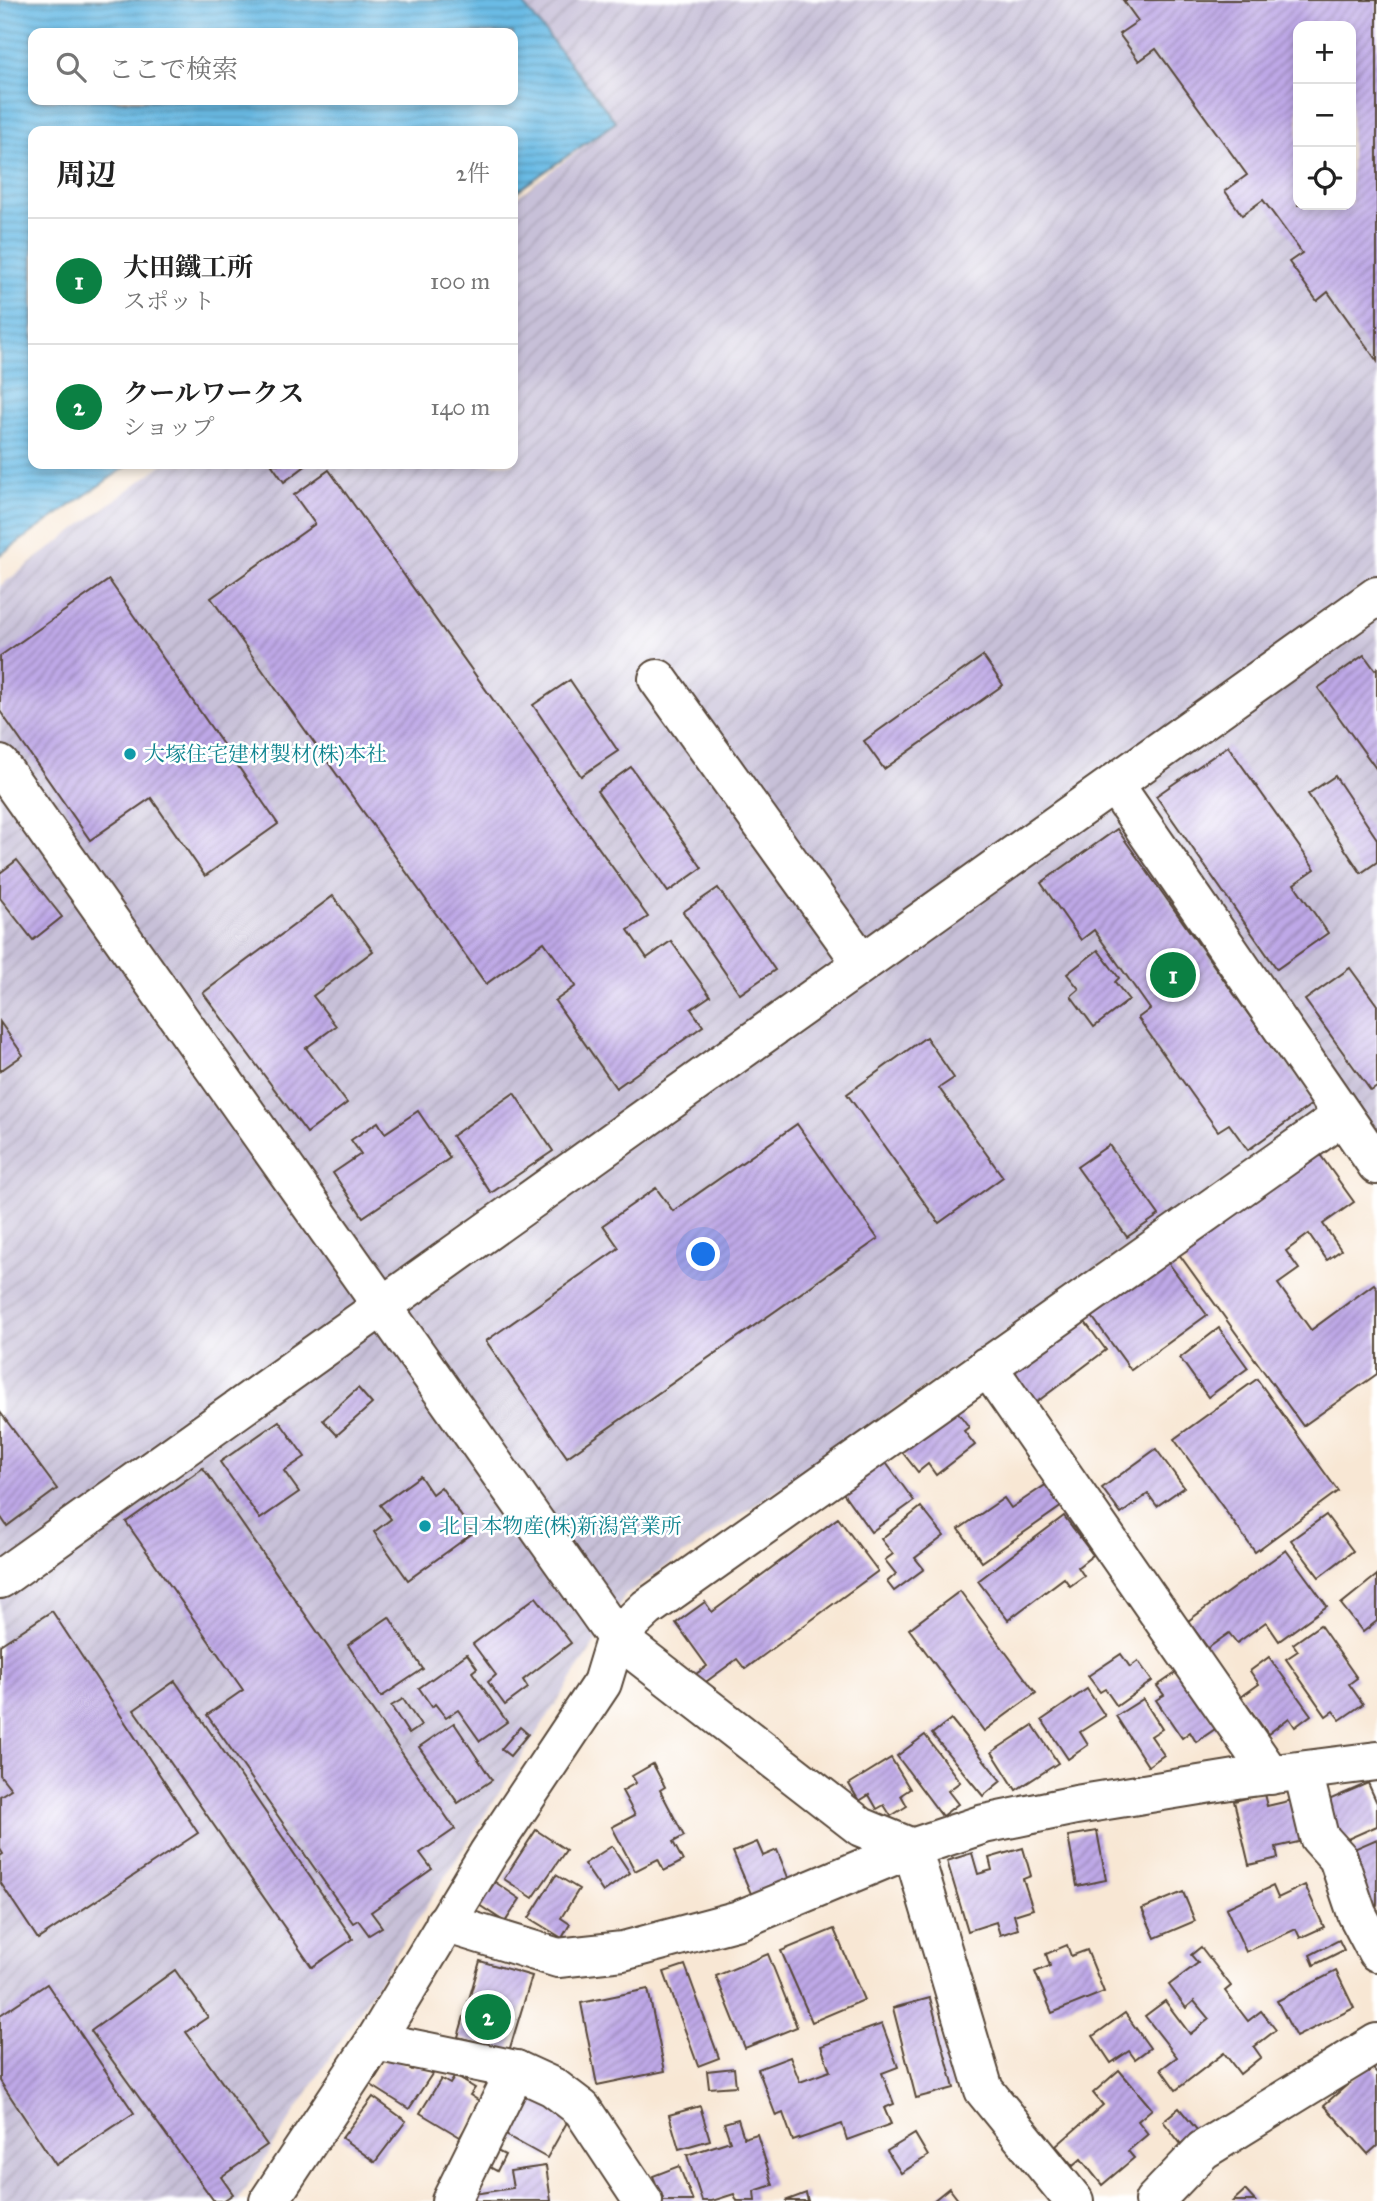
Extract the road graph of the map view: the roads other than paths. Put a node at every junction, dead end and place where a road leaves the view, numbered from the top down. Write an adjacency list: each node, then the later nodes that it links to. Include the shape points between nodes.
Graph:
1 (1377, 596): 4 (street)
2 (658, 679): 5 (street)
3 (0, 765): 8 (street)
4 (1114, 785): 5 (street); 6 (street)
5 (862, 963): 8 (street)
6 (1342, 1116): 7 (street); 9 (street)
7 (1377, 1165)
8 (381, 1307): 10 (street); 11 (street)
9 (988, 1366): 11 (street, via 647,1608); 13 (street)
10 (0, 1578)
11 (616, 1637): 14 (street, via 862,1827); 15 (street, via 602,1683)
12 (1377, 1762): 13 (street)
13 (1287, 1773): 14 (street, via 1076,1805 984,1824); 16 (street, via 1319,1837 1338,1858 1357,1914)
14 (912, 1848): 15 (street, via 739,1920 623,1951 558,1958); 23 (street, via 984,2090)
15 (445, 1923): 17 (street)
16 (1377, 1952)
17 (374, 2041): 19 (street); 20 (street)
18 (1377, 2043): 24 (street, via 1203,2150)
19 (516, 2070): 21 (street); 22 (street, via 554,2087 582,2109)
20 (269, 2201)
21 (452, 2201)
22 (643, 2201)
23 (1074, 2201)
24 (1154, 2201)

